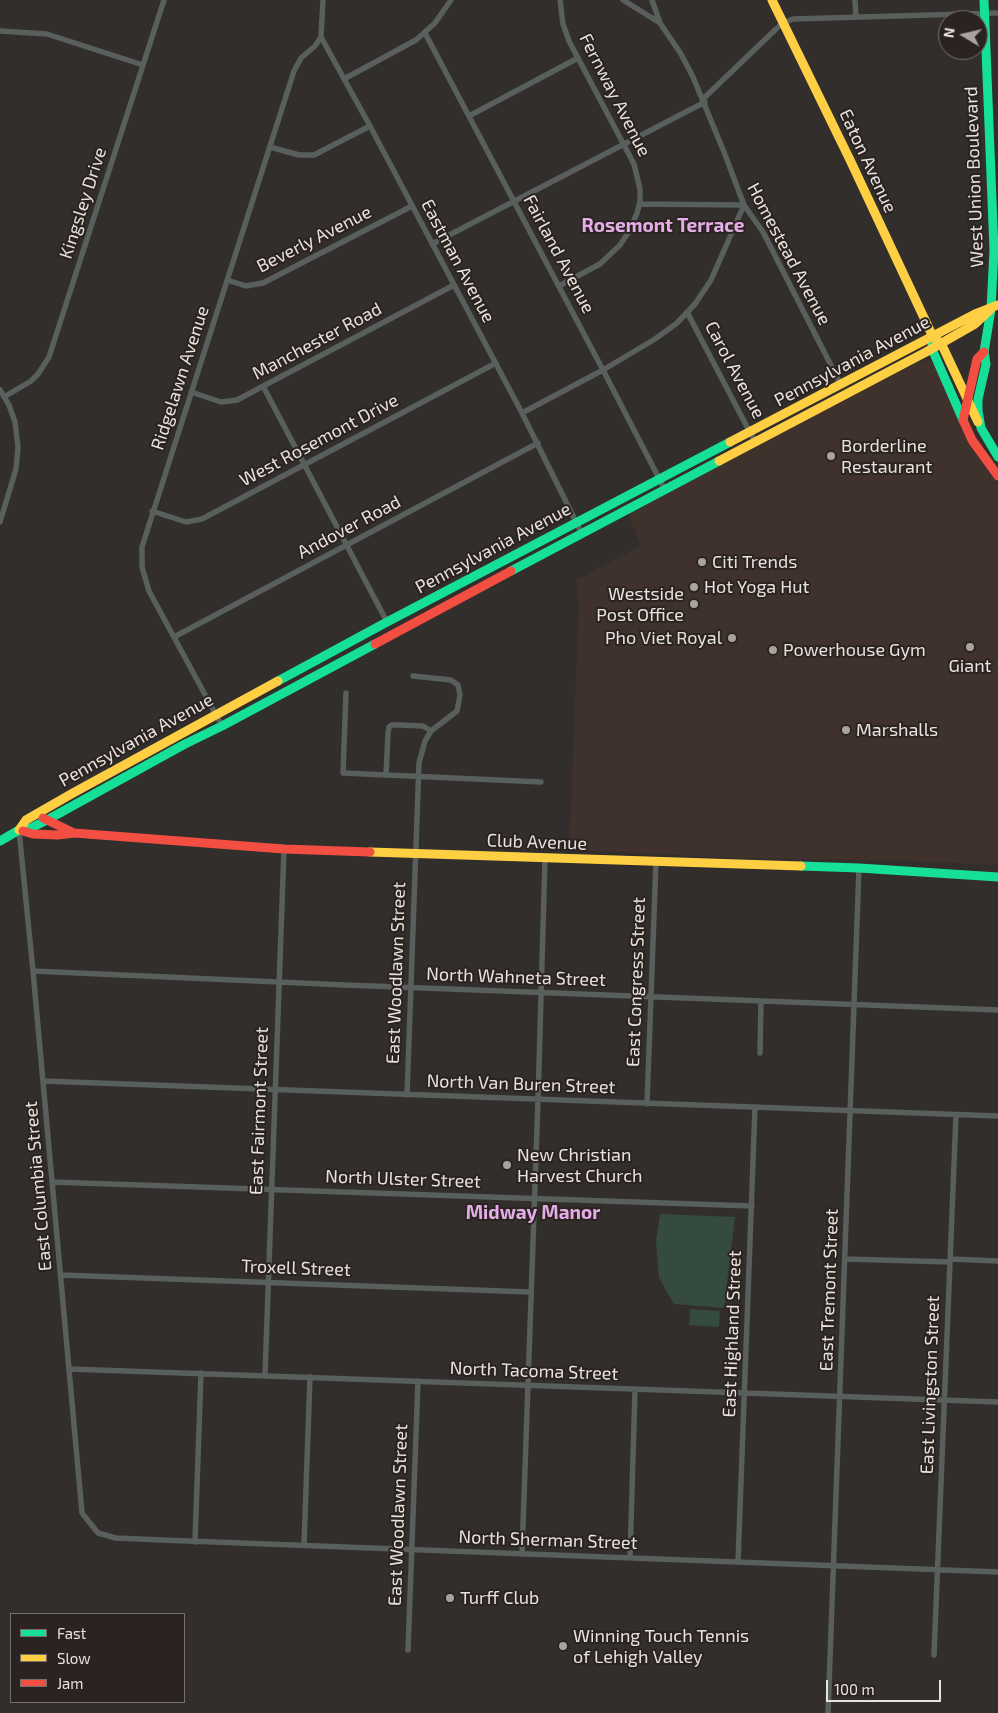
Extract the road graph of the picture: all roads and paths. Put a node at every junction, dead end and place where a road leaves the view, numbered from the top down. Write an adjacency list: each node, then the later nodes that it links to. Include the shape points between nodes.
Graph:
1 (164, 0): 18 (street, Kingsley Drive)
2 (323, 0): 15 (street)
3 (451, 0): 14 (street)
4 (560, 0): 16 (street, Fernway Avenue, via 566,32)
5 (622, 0): 11 (street)
6 (652, 0): 11 (street, Homestead Avenue)
7 (772, 0): 12 (street, Eaton Avenue)
8 (855, 0): 10 (street)
9 (938, 14): 10 (street)
10 (856, 17): 12 (street, via 793,19)
11 (660, 22): 20 (street, Homestead Avenue, via 681,54)
12 (783, 23): 20 (street); 36 (street, Eaton Avenue)
13 (0, 31): 18 (street, via 47,34)
14 (425, 33): 19 (street); 21 (street, Fairland Avenue)
15 (321, 37): 19 (street, Eastman Avenue); 24 (street, Ridgelawn Avenue, via 297,64)
16 (578, 58): 21 (street); 23 (street, Fernway Avenue)
17 (987, 60): 30 (street, West Union Boulevard)
18 (144, 65): 46 (street, Kingsley Drive, via 49,357 31,381)
19 (344, 79): 22 (street, Eastman Avenue)
20 (704, 101): 23 (street); 27 (street, Homestead Avenue)
21 (469, 116): 25 (street, Fairland Avenue)
22 (370, 126): 24 (street, via 314,155 299,155); 28 (street, Eastman Avenue)
23 (624, 144): 25 (street); 26 (street, Fernway Avenue, via 638,176)
24 (270, 146): 31 (street, Ridgelawn Avenue)
25 (514, 202): 29 (street); 33 (street, Fairland Avenue)
26 (640, 204): 27 (street); 33 (street, Fernway Avenue, via 630,230 614,252 590,270)
27 (744, 205): 35 (street, via 711,280); 42 (street, Homestead Avenue, via 763,232)
28 (412, 206): 29 (street, Eastman Avenue); 31 (street, Beverly Avenue, via 263,284 246,286)
29 (432, 244): 32 (street, Eastman Avenue)
30 (995, 274): 34 (street, West Union Boulevard)
31 (227, 280): 45 (street, Ridgelawn Avenue)
32 (454, 285): 40 (street, Eastman Avenue); 43 (street, Manchester Road)
33 (559, 286): 41 (street, Fairland Avenue)
34 (994, 307): 36 (street, Pennsylvania Avenue); 37 (street, Pennsylvania Avenue, via 974,324); 39 (street, West Union Boulevard)
35 (687, 312): 41 (street, via 655,339); 51 (street, Carol Avenue)
36 (933, 337): 37 (street); 38 (street, Eaton Avenue); 42 (street, Pennsylvania Avenue)
37 (942, 343): 38 (street, Pennsylvania Avenue); 47 (street)
38 (932, 349): 49 (street, Eaton Avenue); 52 (street, Pennsylvania Avenue)
39 (984, 352): 47 (street, West Union Boulevard, via 977,359); 50 (street, West Union Boulevard, via 986,364 978,399)
40 (496, 364): 48 (street, Eastman Avenue); 55 (street, West Rosemont Drive)
41 (603, 370): 48 (street); 57 (street, Fairland Avenue)
42 (841, 385): 51 (street, Pennsylvania Avenue)
43 (263, 386): 45 (street, Manchester Road, via 229,402); 55 (street)
44 (0, 390): 46 (street)
45 (191, 392): 59 (street, Ridgelawn Avenue)
46 (4, 397): 60 (street, via 15,422 18,447 16,469)
47 (967, 401): 49 (street, West Union Boulevard); 50 (street)
48 (522, 413): 53 (street, Eastman Avenue)
49 (963, 420): 56 (street, via 972,440)
50 (978, 422): 54 (street, West Union Boulevard)
51 (751, 432): 52 (street, Carol Avenue); 57 (street, Pennsylvania Avenue)
52 (755, 442): 58 (street, Pennsylvania Avenue)
53 (538, 443): 61 (street, Eastman Avenue); 63 (street, Andover Road)
54 (997, 454)
55 (305, 465): 59 (street, West Rosemont Drive, via 202,519 186,522); 63 (street)
56 (998, 476)
57 (660, 479): 58 (street, Fairland Avenue); 61 (street, Pennsylvania Avenue)
58 (665, 490): 62 (street, Pennsylvania Avenue)
59 (152, 511): 65 (street, Ridgelawn Avenue, via 142,547 142,567 149,591)
60 (0, 522)
61 (576, 523): 62 (street, Eastman Avenue); 64 (street, Pennsylvania Avenue)
62 (582, 534): 69 (street, Pennsylvania Avenue)
63 (347, 544): 64 (street); 65 (street, Andover Road)
64 (387, 622): 68 (street, Pennsylvania Avenue)
65 (174, 637): 68 (street, Ridgelawn Avenue)
66 (413, 676): 70 (street, via 451,680 458,686 457,711)
67 (346, 693): 71 (street, via 343,773)
68 (215, 714): 69 (street, Ridgelawn Avenue); 74 (street, Pennsylvania Avenue)
69 (222, 726): 75 (street, Pennsylvania Avenue)
70 (431, 731): 71 (street, via 423,726 392,725 388,733); 72 (street, East Woodlawn Street, via 421,753)
71 (386, 775): 72 (street)
72 (418, 777): 73 (street); 80 (street, East Woodlawn Street)
73 (540, 782)
74 (36, 814): 75 (street, Club Avenue); 76 (street, Pennsylvania Avenue)
75 (47, 820): 76 (street, Pennsylvania Avenue); 77 (street, Club Avenue)
76 (19, 830): 77 (street, Club Avenue, via 50,835); 78 (street, Pennsylvania Avenue); 85 (street, East Columbia Street)
77 (74, 832): 79 (street, Club Avenue)
78 (0, 841)
79 (284, 849): 80 (street, Club Avenue); 86 (street, East Fairmont Street)
80 (415, 853): 81 (street, Club Avenue); 87 (street, East Woodlawn Street)
81 (545, 858): 82 (street, Club Avenue); 88 (street)
82 (656, 862): 83 (street, Club Avenue); 89 (street, East Congress Street)
83 (860, 868): 84 (street, Club Avenue); 91 (street, East Tremont Street)
84 (998, 877)
85 (33, 971): 86 (street, North Wahneta Street); 94 (street, East Columbia Street)
86 (279, 982): 87 (street, North Wahneta Street); 95 (street, East Fairmont Street)
87 (410, 987): 88 (street, North Wahneta Street); 96 (street, East Woodlawn Street)
88 (542, 993): 89 (street, North Wahneta Street); 97 (street)
89 (651, 997): 90 (street, North Wahneta Street); 98 (street, East Congress Street)
90 (762, 1001): 91 (street, North Wahneta Street); 93 (street)
91 (855, 1004): 92 (street, North Wahneta Street); 100 (street, East Tremont Street)
92 (998, 1010)
93 (760, 1054)
94 (43, 1080): 95 (street, North Van Buren Street); 103 (street, East Columbia Street)
95 (275, 1090): 96 (street, North Van Buren Street); 104 (street, East Fairmont Street)
96 (407, 1095): 97 (street, North Van Buren Street)
97 (538, 1100): 98 (street, North Van Buren Street); 105 (street)
98 (647, 1104): 99 (street, North Van Buren Street)
99 (755, 1107): 100 (street, North Van Buren Street); 106 (street, East Highland Street)
100 (851, 1111): 101 (street, North Van Buren Street); 107 (street, East Tremont Street)
101 (956, 1115): 102 (street, North Van Buren Street); 108 (street, East Livingston Street)
102 (998, 1116)
103 (52, 1182): 104 (street, North Ulster Street); 110 (street, East Columbia Street)
104 (272, 1189): 105 (street, North Ulster Street); 111 (street, East Fairmont Street)
105 (534, 1200): 106 (street, North Ulster Street); 112 (street)
106 (752, 1206): 120 (street, East Highland Street)
107 (845, 1259): 108 (street); 121 (street, East Tremont Street)
108 (950, 1261): 109 (street); 122 (street, East Livingston Street)
109 (998, 1261)
110 (61, 1275): 111 (street, Troxell Street); 113 (street, East Columbia Street)
111 (268, 1282): 112 (street, Troxell Street); 115 (street, East Fairmont Street)
112 (530, 1292): 118 (street)
113 (69, 1369): 114 (street, North Tacoma Street); 124 (street, East Columbia Street, via 82,1513)
114 (201, 1373): 115 (street, North Tacoma Street); 125 (street)
115 (265, 1375): 116 (street, North Tacoma Street)
116 (310, 1377): 117 (street, North Tacoma Street); 126 (street)
117 (418, 1381): 118 (street, North Tacoma Street); 127 (street, East Woodlawn Street)
118 (528, 1386): 119 (street, North Tacoma Street); 128 (street)
119 (635, 1390): 120 (street, North Tacoma Street); 129 (street)
120 (745, 1393): 121 (street, North Tacoma Street); 130 (street, East Highland Street)
121 (840, 1397): 122 (street, North Tacoma Street); 131 (street, East Tremont Street)
122 (945, 1400): 123 (street, North Tacoma Street); 132 (street, East Livingston Street)
123 (998, 1402)
124 (98, 1533): 125 (street, North Sherman Street, via 116,1538)
125 (195, 1542): 126 (street, North Sherman Street)
126 (304, 1546): 127 (street, North Sherman Street)
127 (412, 1550): 128 (street, North Sherman Street); 134 (street, East Woodlawn Street)
128 (522, 1554): 129 (street, North Sherman Street)
129 (630, 1558): 130 (street, North Sherman Street)
130 (738, 1562): 131 (street, North Sherman Street)
131 (834, 1565): 132 (street, North Sherman Street); 136 (street, East Tremont Street)
132 (938, 1570): 133 (street, North Sherman Street); 135 (street, East Livingston Street)
133 (998, 1572)
134 (408, 1650)
135 (934, 1656)
136 (828, 1713)

